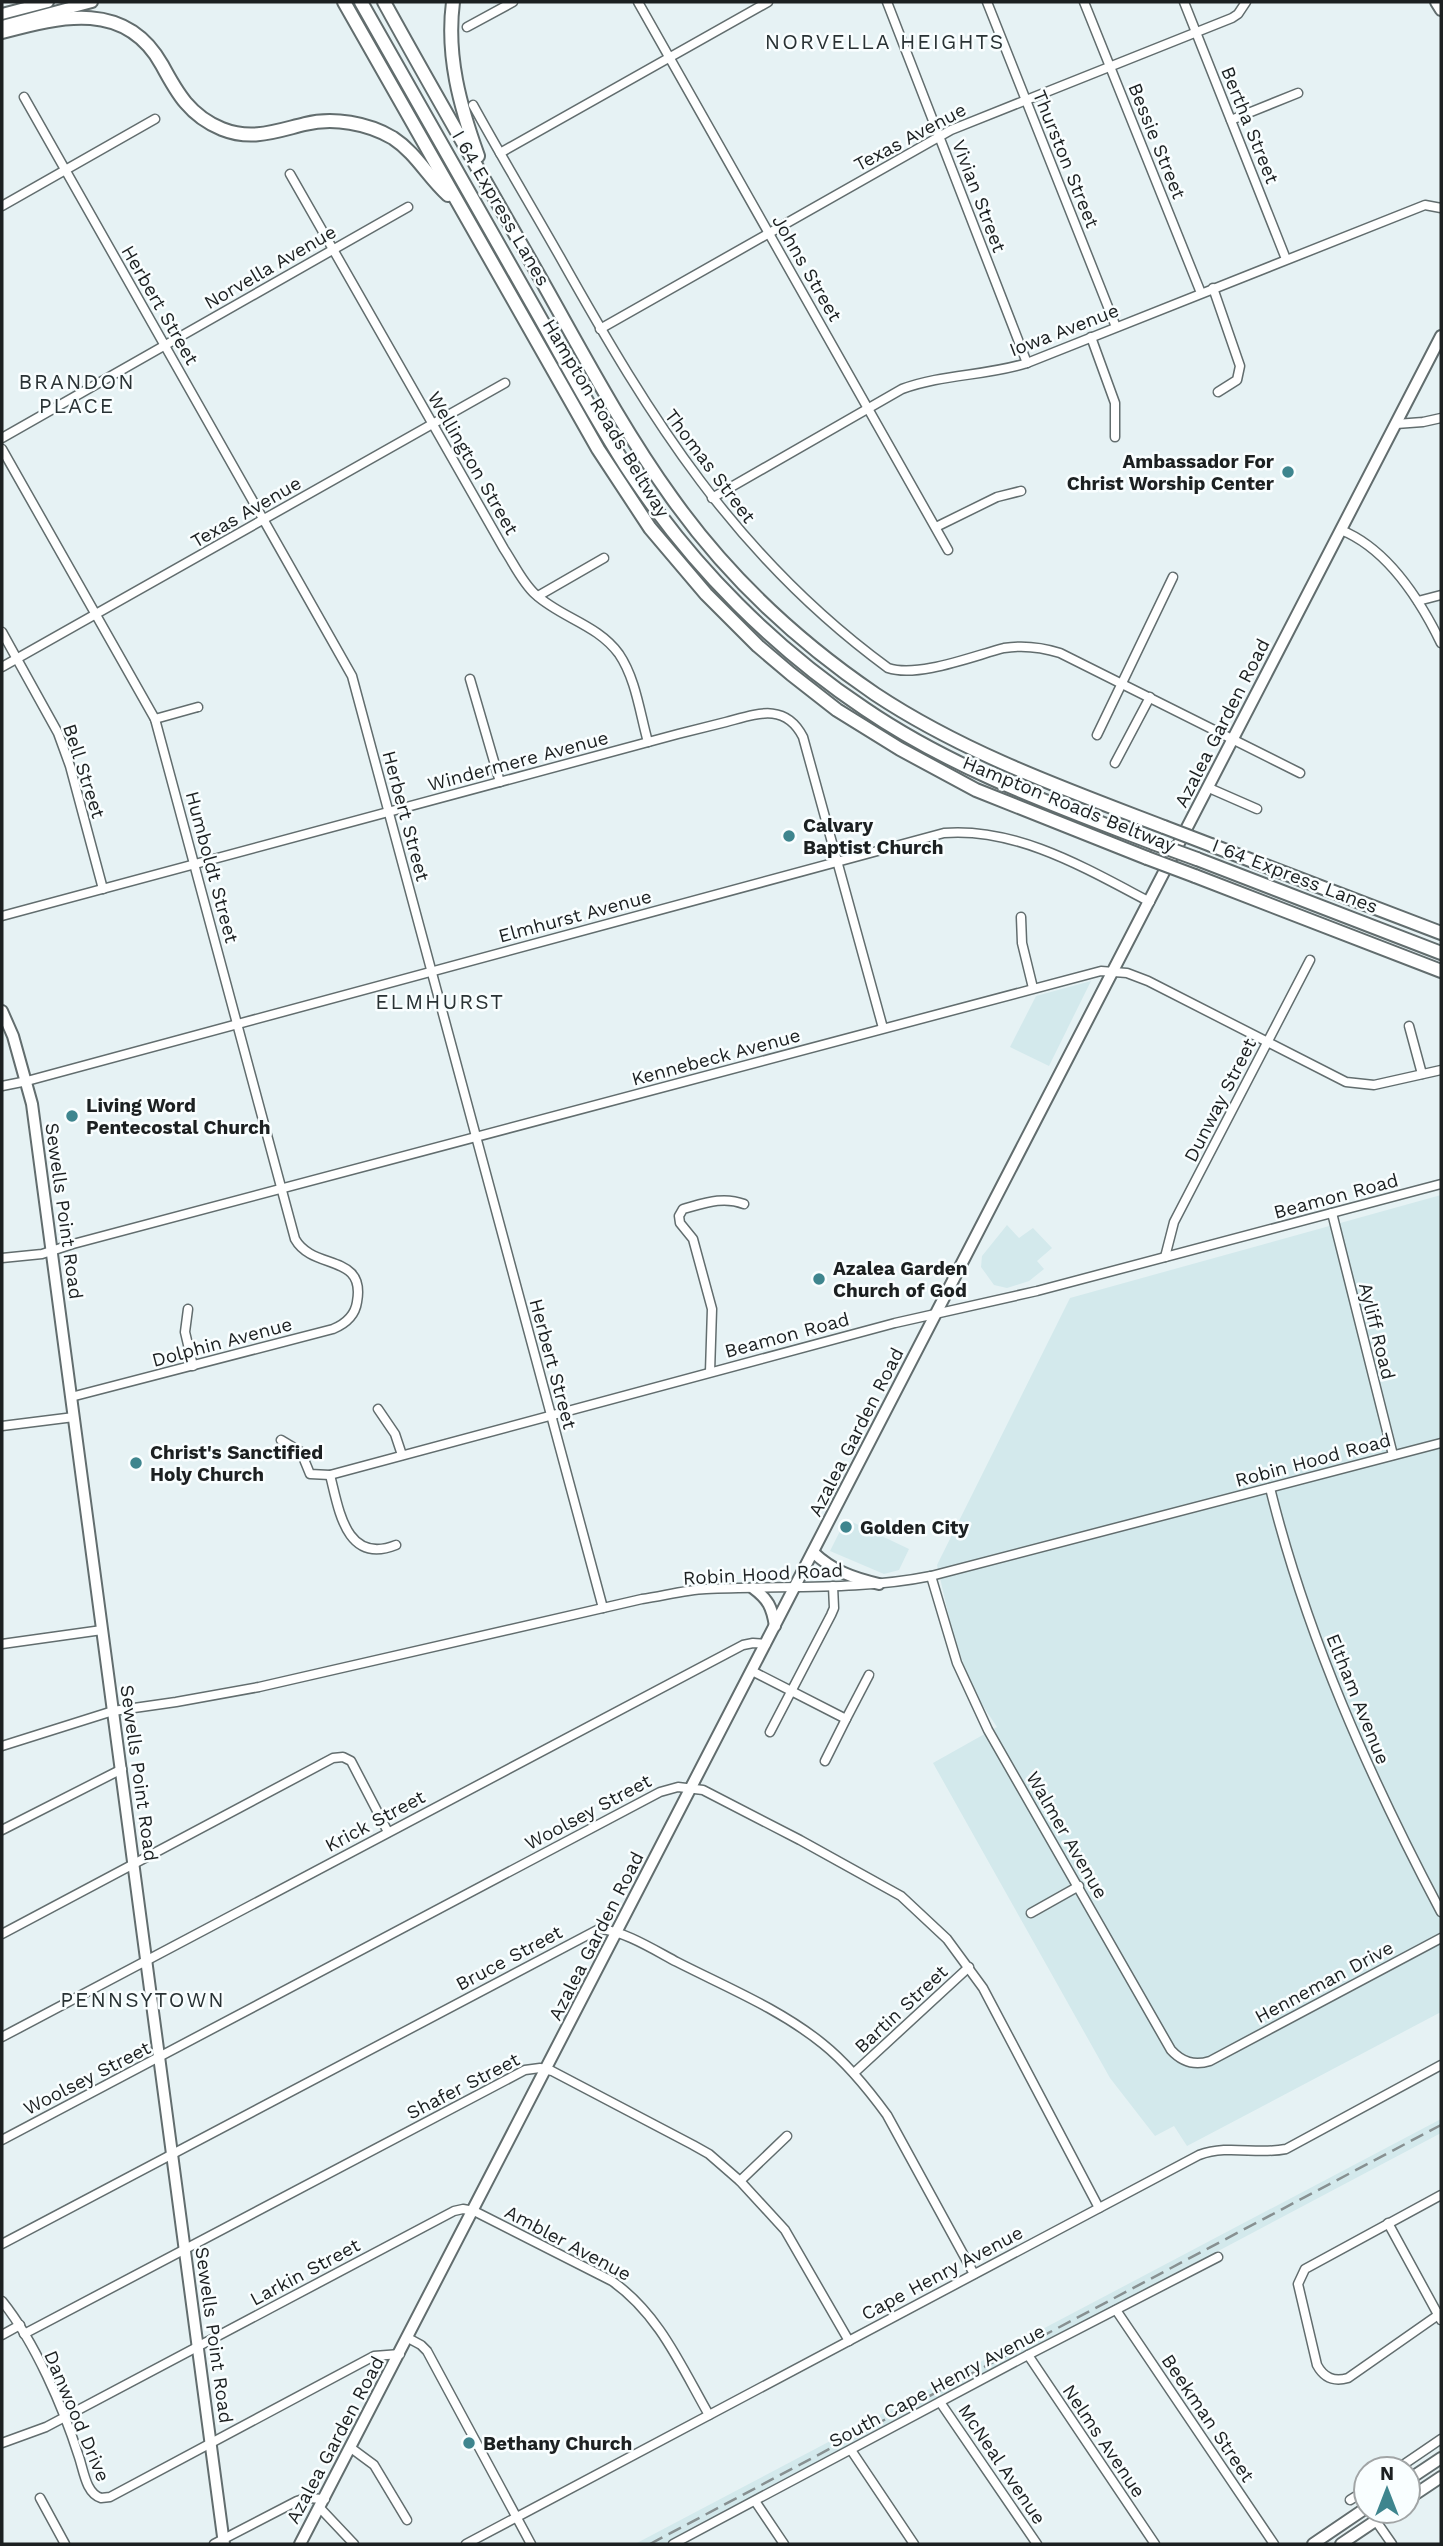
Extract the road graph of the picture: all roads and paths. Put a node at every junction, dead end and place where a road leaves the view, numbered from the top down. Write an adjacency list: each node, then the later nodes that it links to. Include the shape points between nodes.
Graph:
1 (48, 2): 17 (main road)
2 (92, 2): 18 (main road)
3 (344, 2): 35 (highway, Hampton Roads Beltway)
4 (361, 2): 96 (highway, I 64 Express Lanes, bridge, via 611,442 660,515 723,589 786,650 855,703 979,774)
5 (384, 2): 34 (highway, Hampton Roads Beltway)
6 (453, 2): 34 (highway, via 452,54 459,98)
7 (513, 2): 19 (street)
8 (638, 2): 22 (street, Johns Street)
9 (768, 2): 22 (street)
10 (887, 2): 30 (street, Vivian Street)
11 (987, 2): 26 (street, Thurston Street)
12 (1084, 2): 23 (street, Bessie Street)
13 (1184, 2): 21 (street, Bertha Street)
14 (1246, 2): 21 (street, Texas Avenue, via 1232,18)
15 (1436, 2): 16 (main road)
16 (1441, 10)
17 (2, 15)
18 (2, 26)
19 (467, 27)
20 (2, 32): 35 (highway, via 72,15 114,21 149,46 179,96 212,125 250,135 317,122 378,131 402,144)
21 (1196, 32): 23 (street, Texas Avenue); 29 (street, Bertha Street)
22 (670, 58): 31 (street); 39 (street, Johns Street)
23 (1110, 66): 26 (street, Texas Avenue); 43 (street, Bessie Street)
24 (1297, 93): 29 (street)
25 (24, 97): 32 (street, Herbert Street)
26 (1026, 100): 30 (street, Texas Avenue); 44 (street, Thurston Street)
27 (473, 105): 31 (street, Thomas Street)
28 (155, 119): 32 (street)
29 (1231, 120): 41 (street, Bertha Street)
30 (939, 136): 39 (street, Texas Avenue); 49 (street, Vivian Street)
31 (500, 153): 45 (street, Thomas Street)
32 (66, 170): 37 (street); 48 (street, Herbert Street)
33 (290, 174): 40 (street, Wellington Street)
34 (490, 189): 95 (highway, Hampton Roads Beltway, bridge, via 623,424 693,526 778,617 873,692 942,734 1006,765)
35 (458, 204): 100 (highway, Hampton Roads Beltway, bridge, via 598,449 677,562 758,646 837,710 976,790)
36 (1440, 204): 41 (street, Iowa Avenue, via 1425,205)
37 (2, 206)
38 (408, 207): 40 (street, Norvella Avenue)
39 (769, 233): 45 (street, Texas Avenue); 52 (street, Johns Street)
40 (333, 249): 48 (street, Norvella Avenue); 54 (street, Wellington Street)
41 (1286, 259): 42 (street, Iowa Avenue)
42 (1213, 288): 43 (street, Iowa Avenue); 51 (street, via 1240,366 1237,380)
43 (1201, 293): 44 (street, Iowa Avenue)
44 (1116, 327): 47 (street, Iowa Avenue)
45 (600, 329): 60 (street, Thomas Street, via 644,402)
46 (1441, 336): 55 (main road, Azalea Garden Road)
47 (1091, 337): 49 (street, Iowa Avenue); 56 (street, via 1115,403)
48 (165, 345): 57 (street, Norvella Avenue); 61 (street, Herbert Street)
49 (1027, 363): 52 (street, Iowa Avenue, via 916,384)
50 (505, 383): 54 (street, Texas Avenue)
51 (1218, 392)
52 (868, 408): 60 (street, Iowa Avenue); 62 (street, Johns Street)
53 (1441, 418): 55 (street)
54 (432, 424): 61 (street, Texas Avenue); 68 (street, Wellington Street, via 504,549)
55 (1396, 424): 63 (main road, Azalea Garden Road)
56 (1115, 437)
57 (2, 438)
58 (2, 449): 70 (street, Humboldt Street)
59 (1021, 491): 62 (street, via 997,497)
60 (712, 498): 76 (street, Thomas Street, via 804,600 888,668 914,671 1018,646 1045,648)
61 (264, 520): 70 (street, Texas Avenue); 88 (street, Herbert Street, via 350,670)
62 (936, 527): 64 (street, Johns Street)
63 (1341, 530): 69 (street, via 1363,541); 81 (main road, Azalea Garden Road)
64 (948, 550)
65 (604, 558): 68 (street)
66 (1173, 578): 76 (street)
67 (1441, 595): 69 (street)
68 (538, 596): 82 (street, Wellington Street, via 597,631 619,655)
69 (1418, 601): 72 (street)
70 (97, 615): 73 (street, Texas Avenue); 79 (street, Humboldt Street)
71 (2, 632): 73 (street, Bell Street)
72 (1441, 643)
73 (17, 660): 74 (street, Texas Avenue); 91 (street, Bell Street, via 66,753)
74 (2, 667)
75 (470, 679): 85 (street)
76 (1124, 684): 77 (street); 80 (street)
77 (1150, 697): 81 (street); 83 (street)
78 (198, 707): 79 (street)
79 (155, 719): 90 (street, Humboldt Street)
80 (1097, 735)
81 (1233, 740): 84 (street); 86 (main road, Azalea Garden Road)
82 (648, 742): 85 (street, Windermere Avenue); 89 (street, Windermere Avenue, via 758,713 789,720 805,742)
83 (1115, 763)
84 (1300, 773)
85 (500, 782): 88 (street, Windermere Avenue)
86 (1209, 788): 87 (street); 92 (main road, Azalea Garden Road)
87 (1257, 809)
88 (388, 812): 90 (street, Windermere Avenue); 98 (street, Herbert Street)
89 (837, 862): 92 (street, Elmhurst Avenue, via 944,833 981,832 1079,866); 98 (street, Elmhurst Avenue); 105 (street)
90 (195, 864): 91 (street, Windermere Avenue); 103 (street, Humboldt Street)
91 (103, 889): 93 (street, Windermere Avenue)
92 (1150, 902): 99 (main road, Azalea Garden Road)
93 (2, 916)
94 (1021, 917): 101 (street)
95 (1441, 933)
96 (1441, 953)
97 (1310, 960): 106 (street, Dunway Street)
98 (432, 971): 103 (street, Elmhurst Avenue); 111 (street, Herbert Street)
99 (1114, 971): 101 (street, Kennebeck Avenue); 106 (street, Kennebeck Avenue, via 1148,981); 121 (main road, Azalea Garden Road)
100 (1441, 971)
101 (1033, 988): 105 (street, Kennebeck Avenue)
102 (2, 1011): 109 (main road, Sewells Point Road)
103 (238, 1023): 109 (street, Elmhurst Avenue); 113 (street, Humboldt Street)
104 (1409, 1026): 108 (street)
105 (883, 1028): 111 (street, Kennebeck Avenue)
106 (1267, 1042): 108 (street, Kennebeck Avenue, via 1334,1078 1355,1084 1374,1085); 117 (street, Dunway Street, via 1174,1222)
107 (1441, 1070): 108 (street, Kennebeck Avenue)
108 (1422, 1074)
109 (27, 1081): 110 (street, Elmhurst Avenue); 116 (main road, Sewells Point Road)
110 (2, 1086)
111 (475, 1137): 113 (street, Kennebeck Avenue); 126 (street, Herbert Street)
112 (1441, 1184): 115 (street, Beamon Road)
113 (282, 1189): 116 (street, Kennebeck Avenue); 119 (street, Humboldt Street, via 299,1246 311,1256 348,1270)
114 (744, 1204): 123 (street, via 717,1200 683,1209 679,1216 693,1239 712,1309)
115 (1332, 1213): 117 (street, Beamon Road); 132 (street, Ayliff Road)
116 (51, 1252): 118 (street, Kennebeck Avenue); 124 (main road, Sewells Point Road)
117 (1165, 1257): 121 (street, Beamon Road)
118 (2, 1258)
119 (358, 1292): 122 (street, Dolphin Avenue, via 356,1308 340,1326)
120 (188, 1309): 122 (street, via 185,1332)
121 (938, 1313): 123 (street, Beamon Road); 136 (main road, Azalea Garden Road)
122 (193, 1366): 124 (street, Dolphin Avenue)
123 (709, 1372): 126 (street, Beamon Road)
124 (71, 1397): 127 (main road, Sewells Point Road)
125 (378, 1409): 131 (street, via 391,1425)
126 (551, 1414): 131 (street, Beamon Road); 142 (street, Herbert Street)
127 (74, 1417): 128 (street); 144 (main road, Sewells Point Road)
128 (2, 1426)
129 (281, 1440): 133 (street, via 301,1451 310,1474)
130 (1441, 1443): 132 (street, Robin Hood Road)
131 (402, 1455): 133 (street, Beamon Road)
132 (1393, 1455): 134 (street, Robin Hood Road)
133 (330, 1475): 135 (street, via 341,1515 356,1543 369,1549)
134 (1269, 1488): 137 (street, Robin Hood Road); 161 (street, Eltham Avenue, via 1303,1603 1354,1738)
135 (396, 1545)
136 (814, 1552): 138 (main road, via 846,1575); 140 (main road, Azalea Garden Road)
137 (931, 1576): 138 (street, Robin Hood Road); 160 (street, Walmer Avenue, via 971,1697)
138 (879, 1584): 139 (street, Robin Hood Road)
139 (833, 1586): 140 (street, Robin Hood Road); 149 (street, via 834,1608)
140 (795, 1587): 141 (street, Robin Hood Road); 143 (main road, Azalea Garden Road)
141 (752, 1588): 142 (street, Robin Hood Road, via 703,1589); 143 (main road, via 767,1599)
142 (603, 1608): 150 (street, Robin Hood Road, via 234,1692)
143 (775, 1626): 146 (main road, Azalea Garden Road)
144 (102, 1630): 145 (street); 150 (main road, Sewells Point Road)
145 (2, 1644)
146 (766, 1644): 147 (main road, Azalea Garden Road); 158 (street, Krick Street, via 743,1645)
147 (752, 1671): 149 (street); 156 (main road, Azalea Garden Road)
148 (869, 1675): 151 (street)
149 (791, 1692): 151 (street); 152 (street)
150 (113, 1711): 153 (street, Robin Hood Road); 155 (main road, Sewells Point Road)
151 (846, 1719): 154 (street)
152 (770, 1732)
153 (2, 1746)
154 (824, 1761)
155 (122, 1769): 157 (street); 159 (main road, Sewells Point Road)
156 (692, 1788): 163 (main road, Azalea Garden Road); 167 (street, via 883,1885 931,1922); 170 (street, Woolsey Street, via 660,1792)
157 (2, 1830)
158 (388, 1832): 159 (street, via 348,1758 333,1758); 166 (street, Krick Street)
159 (134, 1866): 164 (street); 166 (main road, Sewells Point Road)
160 (1079, 1886): 162 (street); 169 (street, Walmer Avenue, via 1171,2050 1195,2064)
161 (1441, 1912)
162 (1031, 1913)
163 (617, 1933): 172 (main road, Azalea Garden Road); 173 (street, Bruce Street, via 792,2021); 176 (street, Bruce Street, via 592,1930)
164 (2, 1934)
165 (1441, 1938): 169 (street, Henneman Drive)
166 (147, 1961): 168 (street, Krick Street); 170 (main road, Sewells Point Road)
167 (969, 1967): 173 (street, Bartin Street); 179 (street)
168 (2, 2037)
169 (1222, 2054)
170 (160, 2058): 175 (street, Woolsey Street); 176 (main road, Sewells Point Road)
171 (1441, 2065): 179 (street, Cape Henry Avenue, via 1286,2149 1211,2151)
172 (547, 2069): 177 (street, Shafer Street, via 694,2145); 180 (main road, Azalea Garden Road); 183 (street, Shafer Street, via 524,2070)
173 (854, 2073): 185 (street, Bruce Street, via 901,2137)
174 (787, 2136): 177 (street)
175 (2, 2140)
176 (172, 2154): 182 (street, Bruce Street); 183 (main road, Sewells Point Road)
177 (740, 2181): 193 (street, Shafer Street, via 785,2230)
178 (1441, 2195): 181 (street)
179 (1099, 2208): 185 (street, Cape Henry Avenue)
180 (474, 2211): 192 (main road, Azalea Garden Road); 194 (street, Larkin Street, via 454,2211); 198 (street, Ambler Avenue, via 611,2281 638,2301 659,2327)
181 (1388, 2223): 188 (street); 188 (street, via 1305,2269 1298,2284 1317,2365 1336,2380 1348,2378)
182 (2, 2244)
183 (185, 2249): 190 (street, Shafer Street); 194 (main road, Sewells Point Road)
184 (1218, 2257): 187 (street, South Cape Henry Avenue)
185 (974, 2274): 193 (street, Cape Henry Avenue)
186 (2, 2301): 189 (street, Danwood Drive)
187 (1116, 2310): 196 (street, South Cape Henry Avenue); 229 (street, Beekman Street)
188 (1440, 2316)
189 (20, 2325): 190 (street, Danwood Drive); 191 (street)
190 (24, 2334): 199 (street, Danwood Drive)
191 (2, 2335)
192 (408, 2339): 195 (main road, Azalea Garden Road); 213 (street, via 427,2351)
193 (849, 2341): 198 (street, Cape Henry Avenue)
194 (198, 2347): 199 (street, Larkin Street); 202 (main road, Sewells Point Road)
195 (400, 2354): 202 (street, via 374,2356); 203 (main road, Azalea Garden Road)
196 (1028, 2355): 197 (street, South Cape Henry Avenue); 228 (street, Nelms Avenue)
197 (940, 2402): 204 (street, South Cape Henry Avenue); 227 (street, McNeal Avenue)
198 (709, 2415): 213 (street, Cape Henry Avenue)
199 (65, 2417): 201 (street, Larkin Street); 202 (street, Danwood Drive, via 93,2494 106,2498)
200 (1441, 2440): 205 (street)
201 (2, 2443)
202 (210, 2443): 218 (main road, Sewells Point Road)
203 (351, 2448): 212 (main road, Azalea Garden Road); 215 (street, via 374,2465)
204 (851, 2450): 211 (street, South Cape Henry Avenue); 226 (street)
205 (1418, 2455)
206 (1441, 2458): 207 (main road)
207 (1422, 2471)
208 (1441, 2477): 209 (main road)
209 (1422, 2490)
210 (40, 2498): 219 (street)
211 (755, 2501): 224 (street, South Cape Henry Avenue); 225 (street)
212 (323, 2503): 218 (street, via 306,2498 297,2501); 220 (main road, Azalea Garden Road); 221 (street)
213 (517, 2515): 222 (street, Cape Henry Avenue); 223 (street)
214 (1352, 2518): 230 (main road)
215 (407, 2520)
216 (1370, 2525): 231 (main road)
217 (1379, 2525): 232 (street)
218 (220, 2543)
219 (65, 2544)
220 (300, 2544)
221 (354, 2544)
222 (466, 2544)
223 (531, 2544)
224 (673, 2544)
225 (784, 2544)
226 (914, 2544)
227 (1037, 2544)
228 (1155, 2544)
229 (1274, 2544)
230 (1313, 2544)
231 (1341, 2544)
232 (1392, 2544)

